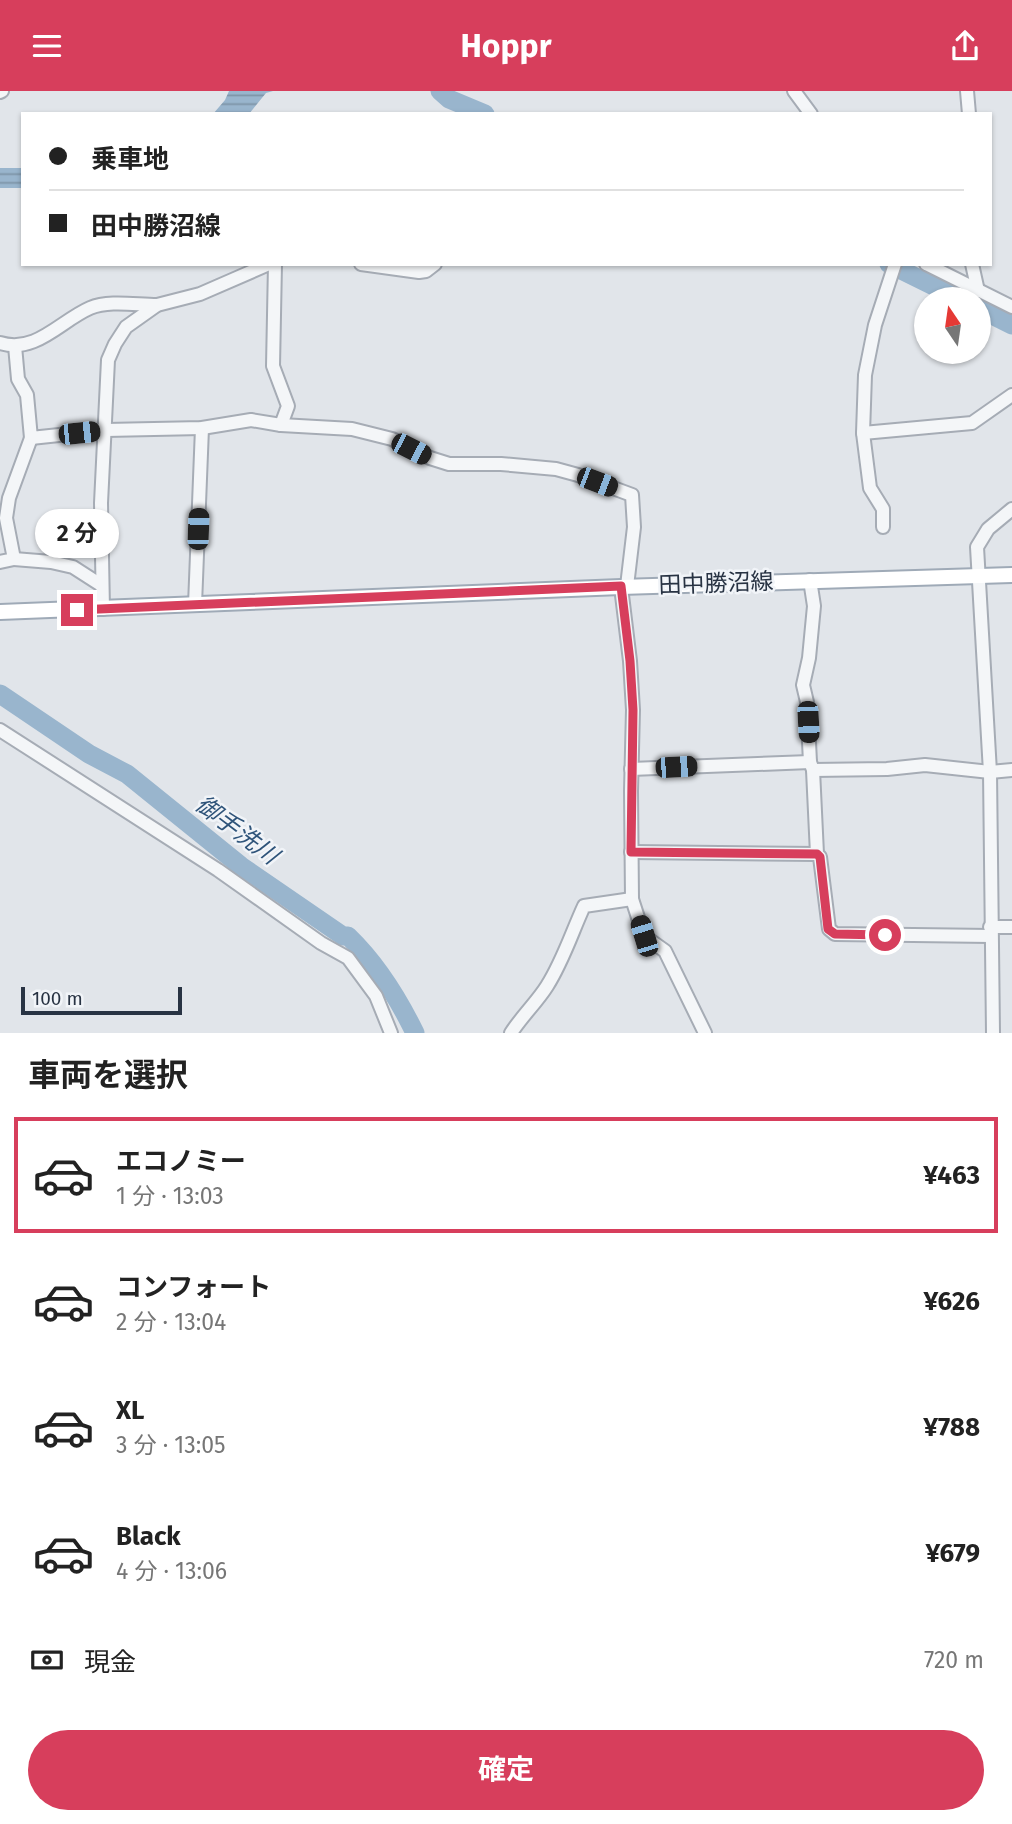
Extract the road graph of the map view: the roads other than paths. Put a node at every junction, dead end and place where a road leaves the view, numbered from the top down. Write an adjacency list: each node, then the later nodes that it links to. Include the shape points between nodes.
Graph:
1 (794, 91): 3 (street)
2 (967, 91): 4 (street)
3 (810, 112)
4 (969, 112)
5 (264, 266): 15 (street, via 200,294)
6 (275, 266): 20 (street, via 272,358 288,406)
7 (376, 266): 8 (street, via 419,272)
8 (432, 266)
9 (894, 266): 23 (street, via 865,375)
10 (930, 266): 12 (street)
11 (972, 266): 13 (street)
12 (970, 287)
13 (977, 287)
14 (991, 297): 16 (street)
15 (157, 305): 18 (street, via 100,305 45,338); 22 (street, via 126,327 108,360)
16 (1012, 307)
17 (0, 344): 18 (street)
18 (15, 346): 24 (street)
19 (1012, 395): 23 (street, via 972,423)
20 (281, 425): 21 (street, via 251,419); 33 (street, via 352,429 392,439 449,464 556,469 632,495 634,527)
21 (202, 428): 22 (street); 34 (street)
22 (106, 431): 24 (street); 32 (street)
23 (863, 433): 26 (street, via 870,488 883,509)
24 (31, 438): 27 (street, via 6,518)
25 (1012, 509): 30 (street, via 988,529 976,547)
26 (883, 527)
27 (14, 559): 28 (street); 32 (street, via 73,567)
28 (0, 562)
29 (1012, 575): 30 (main road, 田中勝沼線)
30 (978, 576): 31 (main road, 田中勝沼線); 41 (street)
31 (810, 580): 33 (main road, 田中勝沼線); 38 (street, via 814,606 803,685)
32 (101, 586): 35 (street)
33 (624, 586): 34 (main road, 田中勝沼線); 39 (street, via 633,710)
34 (195, 605): 35 (main road, 田中勝沼線)
35 (103, 609): 36 (main road, 田中勝沼線)
36 (0, 612)
37 (0, 730): 47 (street, via 348,958 376,996)
38 (811, 766): 39 (street); 41 (street, via 887,769 925,765); 43 (street)
39 (631, 769): 42 (street)
40 (1012, 771): 41 (street)
41 (990, 772): 46 (street)
42 (631, 852): 43 (street); 44 (street)
43 (817, 854): 46 (street, via 828,929 835,934)
44 (632, 899): 48 (street, via 583,906 547,987); 49 (street, via 644,936 665,951)
45 (1012, 927): 46 (street)
46 (990, 931): 50 (street)
47 (391, 1033)
48 (511, 1033)
49 (705, 1033)
50 (993, 1033)

